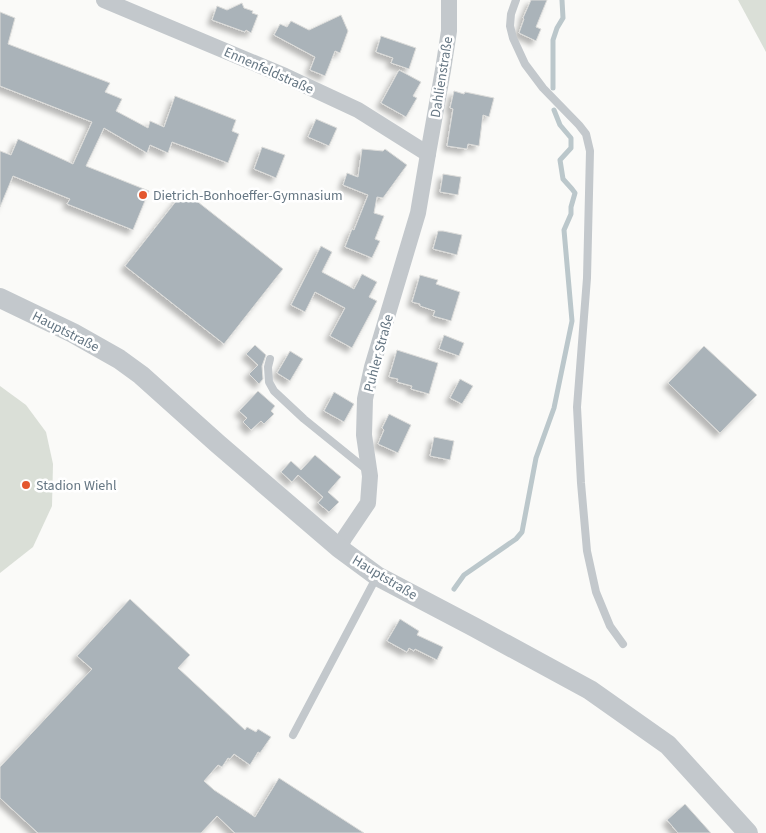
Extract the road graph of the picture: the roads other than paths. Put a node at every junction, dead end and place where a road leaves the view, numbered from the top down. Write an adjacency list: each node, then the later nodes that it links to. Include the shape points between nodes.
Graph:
1 (104, 0): 4 (street, Ennenfeldstraße, via 358,110)
2 (449, 0): 4 (street, Dahlienstraße, via 445,60)
3 (516, 0): 10 (lane, via 510,26 525,64 586,134 590,151 587,278 577,407 581,483 587,551 596,592 610,626)
4 (428, 154): 7 (street, Puhler Straße, via 418,213 365,399 364,435)
5 (0, 298): 8 (street, Hauptstraße, via 73,333 141,375)
6 (270, 359): 7 (lane, via 269,382 274,391)
7 (370, 473): 8 (street, Puhler Straße, via 368,502)
8 (339, 548): 9 (street, Hauptstraße)
9 (377, 576): 11 (lane); 12 (street, Hauptstraße, via 590,690 668,745)
10 (623, 644)
11 (293, 735)
12 (748, 833)

